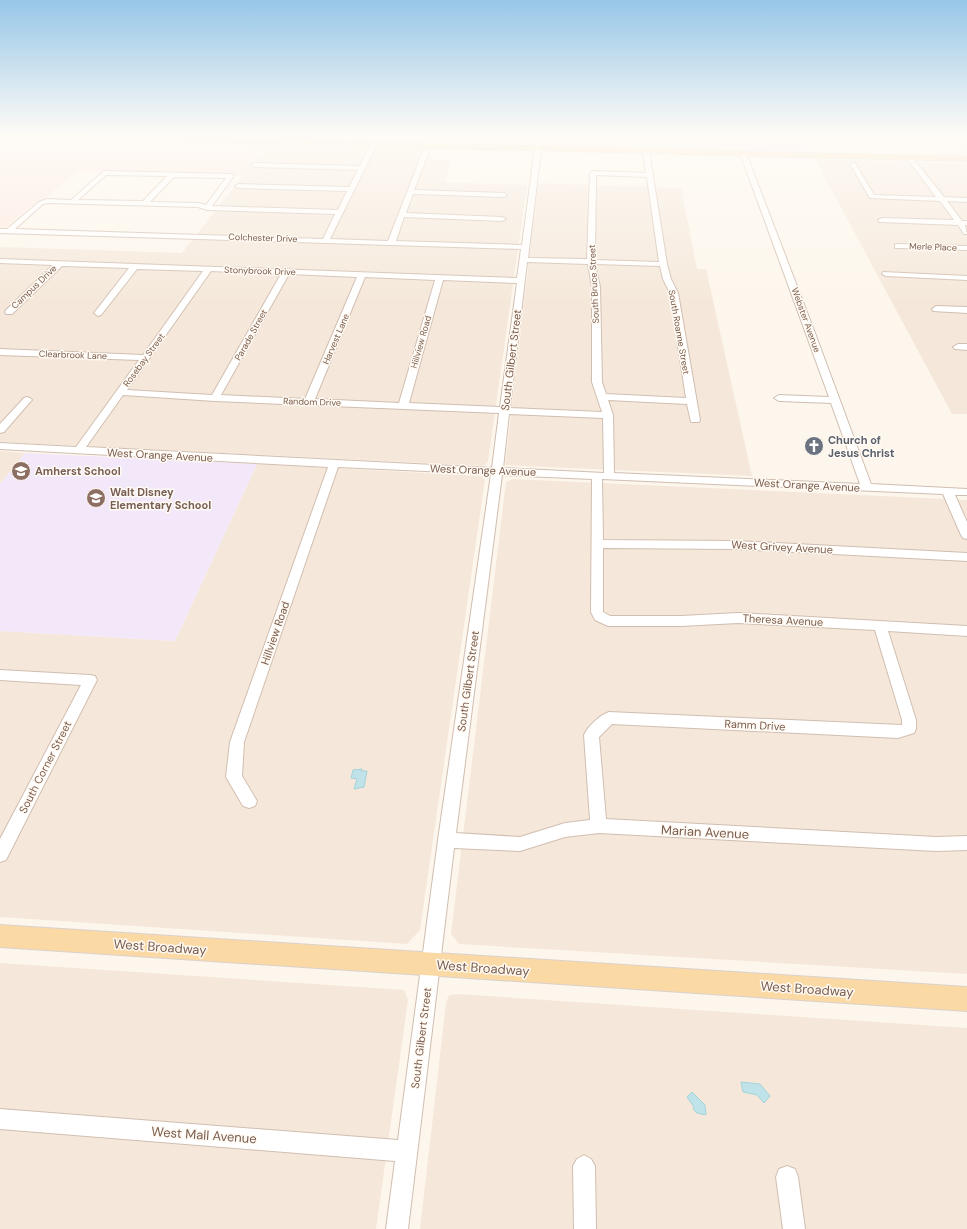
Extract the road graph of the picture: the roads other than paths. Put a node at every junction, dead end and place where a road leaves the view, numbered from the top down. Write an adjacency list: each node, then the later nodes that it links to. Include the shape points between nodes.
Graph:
1 (85, 190): 15 (street)
2 (157, 190): 16 (street)
3 (220, 190): 17 (street)
4 (351, 190): 18 (street)
5 (532, 190): 29 (street, South Gilbert Street)
6 (593, 190): 33 (street, South Bruce Street)
7 (652, 190): 35 (street, South Roanne Street)
8 (757, 190): 55 (street, Webster Avenue)
9 (868, 190): 13 (street, via 872,197)
10 (934, 190): 13 (street)
11 (411, 192): 12 (street); 19 (street)
12 (504, 195)
13 (941, 200): 14 (street); 22 (street)
14 (967, 200)
15 (72, 202): 16 (street); 24 (street, via 42,203)
16 (144, 204): 17 (street, via 199,205)
17 (206, 208): 18 (street)
18 (340, 212): 26 (street)
19 (402, 215): 20 (street); 27 (street)
20 (502, 219)
21 (882, 220): 22 (street)
22 (963, 223): 25 (street)
23 (0, 231): 24 (street, Colchester Drive)
24 (9, 231): 26 (street, Colchester Drive)
25 (967, 232)
26 (326, 240): 27 (street, Colchester Drive)
27 (391, 243): 29 (street, Colchester Drive)
28 (898, 246): 30 (street, Merle Place)
29 (525, 247): 31 (street, South Gilbert Street)
30 (967, 248)
31 (523, 260): 33 (street); 43 (street, South Gilbert Street)
32 (0, 261): 34 (street, Stonybrook Drive)
33 (591, 262): 35 (street); 51 (street, South Bruce Street, via 596,287 597,382)
34 (60, 263): 36 (street, Stonybrook Drive); 46 (street, Campus Drive)
35 (663, 264): 56 (street, South Roanne Street, via 674,293)
36 (134, 267): 37 (street, Stonybrook Drive); 47 (street)
37 (209, 269): 38 (street, Stonybrook Drive); 49 (street, Rosebay Street)
38 (286, 272): 40 (street, Stonybrook Drive); 52 (street, Parade Street)
39 (886, 274): 42 (street)
40 (362, 275): 41 (street, Stonybrook Drive); 57 (street, Harvest Lane)
41 (440, 278): 43 (street, Stonybrook Drive); 58 (street, Hillview Road)
42 (967, 278)
43 (521, 281): 59 (street, South Gilbert Street)
44 (936, 309): 45 (street)
45 (967, 310)
46 (9, 312)
47 (98, 313)
48 (0, 352): 49 (street, Clearbrook Lane)
49 (146, 358): 50 (street, Rosebay Street)
50 (120, 392): 52 (street, Random Drive); 64 (street, Rosebay Street)
51 (601, 397): 56 (street); 60 (street, South Bruce Street)
52 (215, 398): 57 (street, Random Drive)
53 (779, 398): 55 (street)
54 (27, 400): 62 (street)
55 (835, 400): 68 (street, Webster Avenue)
56 (691, 401): 61 (street, South Roanne Street)
57 (309, 402): 58 (street, Random Drive)
58 (403, 406): 59 (street, Random Drive)
59 (504, 410): 60 (street, Random Drive); 66 (street, South Gilbert Street)
60 (608, 415): 67 (street, South Bruce Street)
61 (695, 420)
62 (0, 430)
63 (0, 446): 64 (street, West Orange Avenue)
64 (79, 450): 65 (street, West Orange Avenue)
65 (334, 464): 66 (street, West Orange Avenue); 78 (street, Hillview Road, via 236,742 234,777)
66 (497, 471): 67 (street, West Orange Avenue); 80 (street, South Gilbert Street)
67 (603, 475): 68 (street, West Orange Avenue); 72 (street, South Bruce Street)
68 (867, 488): 69 (street, West Orange Avenue)
69 (948, 492): 70 (street, West Orange Avenue); 71 (street)
70 (967, 492)
71 (967, 535)
72 (598, 544): 73 (street, West Grivey Avenue, via 736,545); 74 (street, South Bruce Street, via 597,612)
73 (967, 557)
74 (600, 617): 75 (street, Theresa Avenue, via 616,622 738,618)
75 (880, 626): 76 (street, Theresa Avenue); 79 (street, Ramm Drive, via 909,720 909,729 898,732 609,718 591,735)
76 (967, 631)
77 (0, 675): 82 (street, South Corner Street, via 90,680)
78 (249, 801)
79 (599, 826): 80 (street, Marian Avenue, via 565,830 520,844); 81 (street, Marian Avenue, via 936,844)
80 (446, 840): 84 (street, South Gilbert Street)
81 (967, 843)
82 (0, 855)
83 (0, 936): 84 (main road, West Broadway)
84 (430, 965): 85 (main road, West Broadway); 87 (street, South Gilbert Street)
85 (967, 999)
86 (0, 1119): 87 (street, West Mall Avenue)
87 (407, 1150): 90 (street, South Gilbert Street)
88 (584, 1166): 91 (street)
89 (787, 1177): 92 (street)
90 (397, 1229)
91 (585, 1229)
92 (794, 1229)

